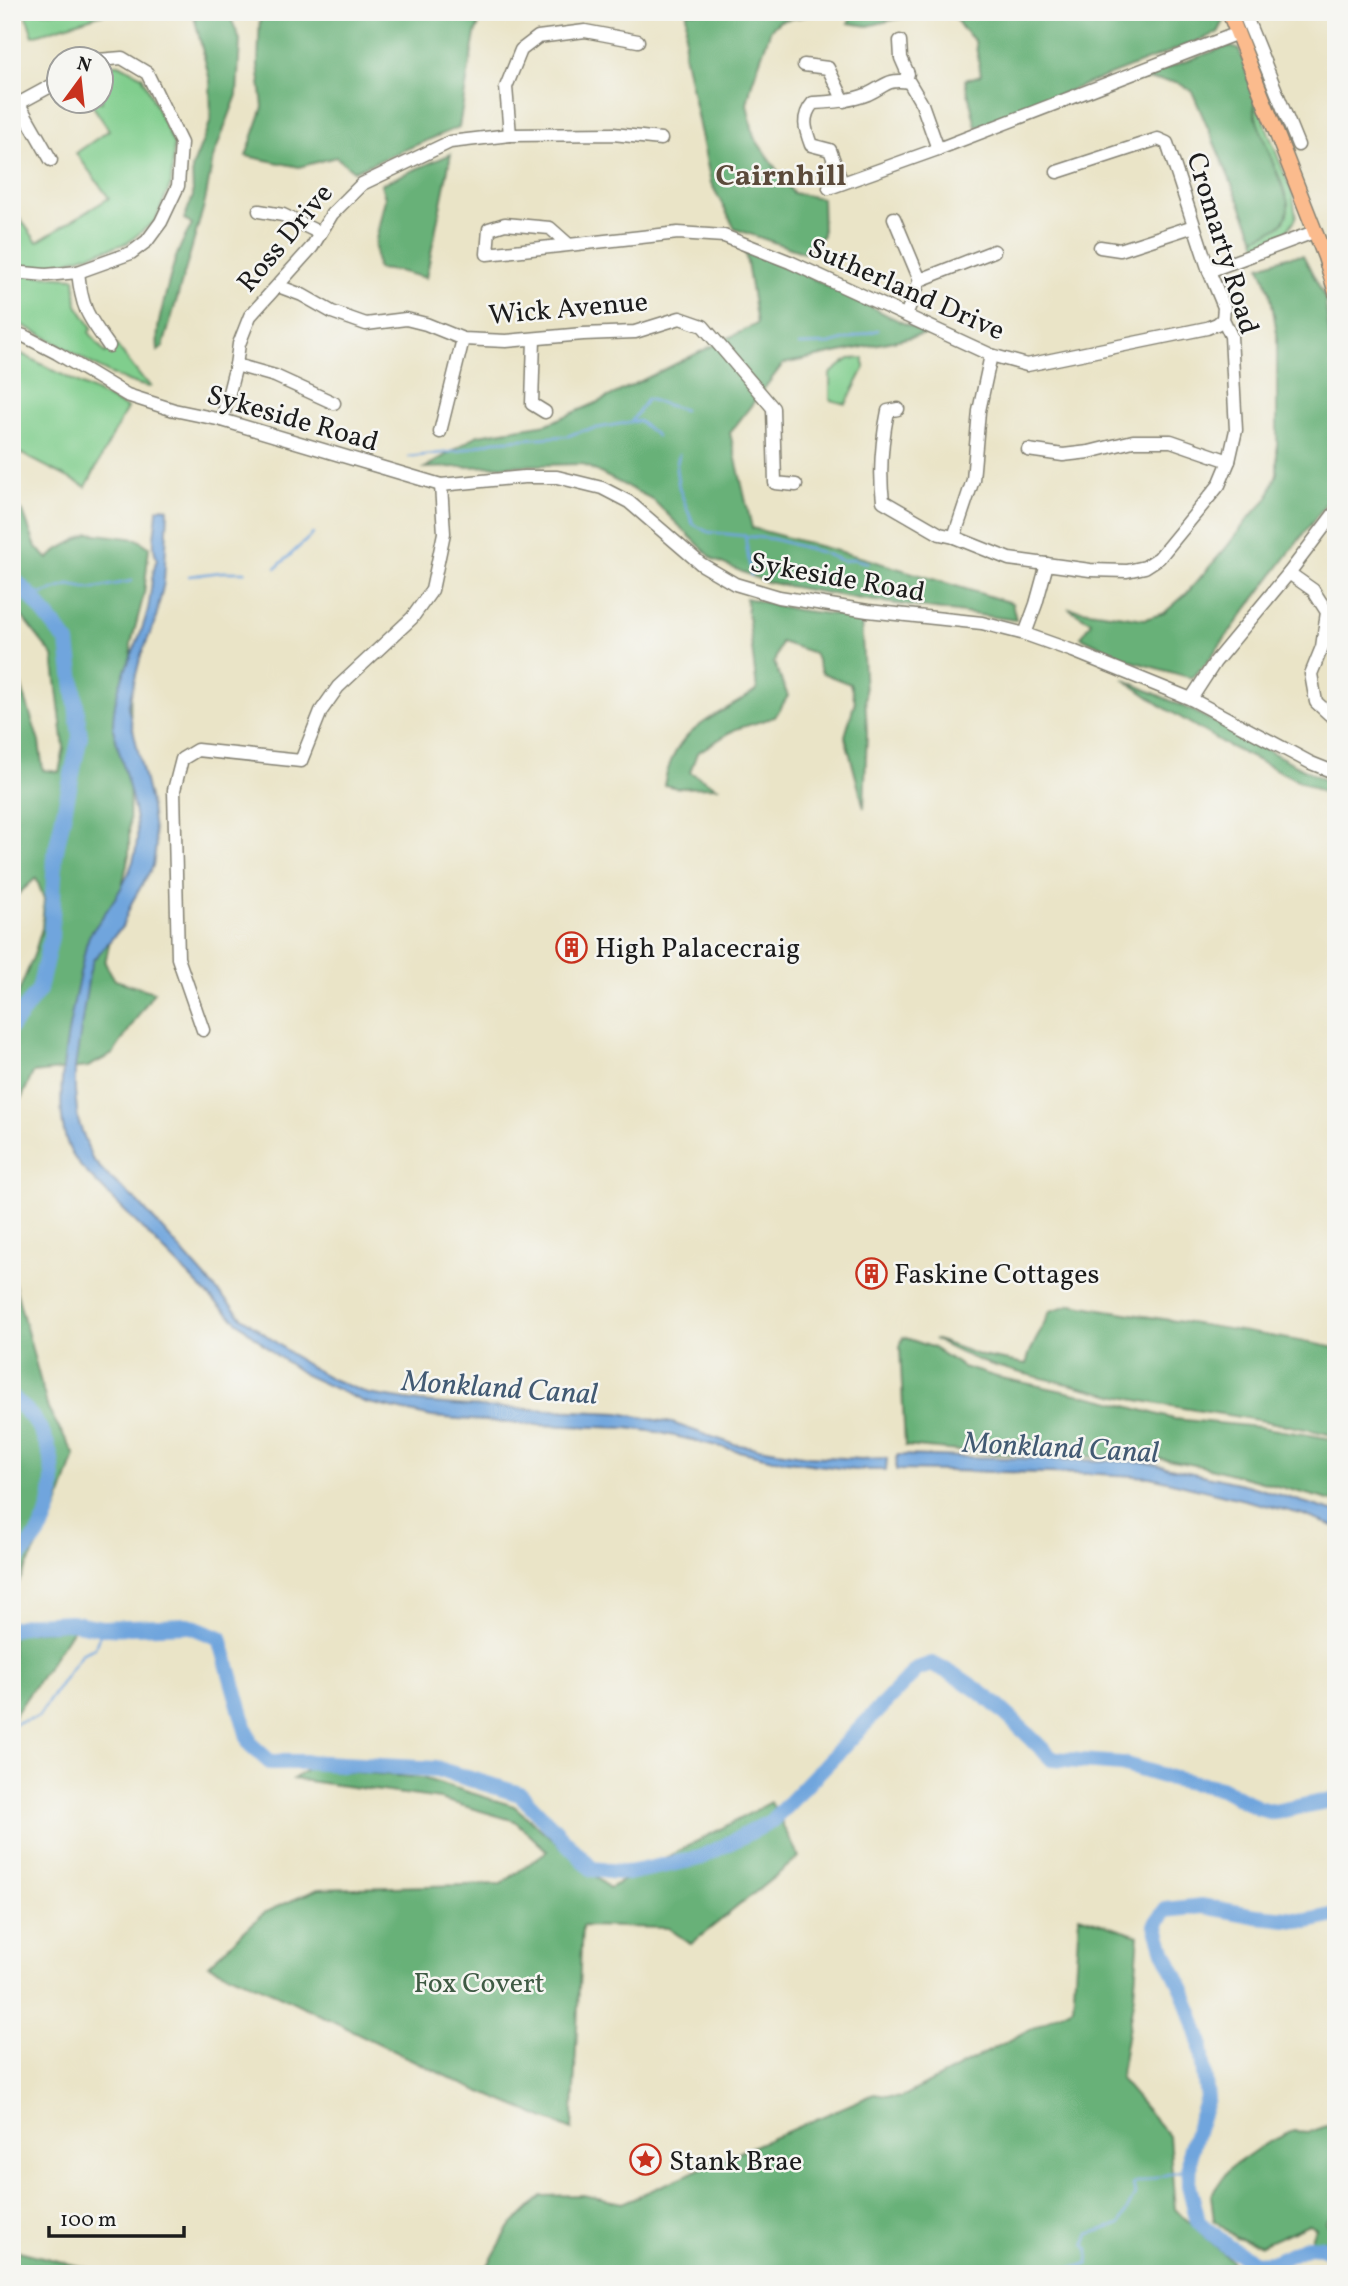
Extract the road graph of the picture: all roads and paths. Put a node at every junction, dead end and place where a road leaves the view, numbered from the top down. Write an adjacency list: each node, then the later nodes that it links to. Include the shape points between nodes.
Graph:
1 (1229, 12): 3 (main road)
2 (1244, 12): 6 (street)
3 (1238, 33): 6 (main road); 16 (street)
4 (638, 41): 13 (street, via 585,31 538,37 521,50 506,87)
5 (900, 41): 9 (street, via 908,75)
6 (1253, 53): 15 (street); 24 (main road)
7 (116, 58): 31 (street, via 147,72 181,142 178,186 147,241 131,253)
8 (804, 65): 11 (street, via 828,68)
9 (904, 81): 11 (street, via 889,81); 16 (street, via 912,85 922,104)
10 (46, 89): 12 (street)
11 (844, 101): 19 (street, via 813,103 804,128 811,145 830,150)
12 (16, 105): 17 (street)
13 (510, 135): 14 (street, Ross Drive, via 613,134); 25 (street, Ross Drive, via 450,142 362,184)
14 (661, 139)
15 (1298, 145)
16 (938, 149): 19 (street)
17 (51, 160)
18 (1057, 172): 23 (street, Cromarty Road, via 1158,139 1167,143)
19 (842, 184): 20 (street)
20 (829, 188)
21 (258, 211): 25 (street, via 283,215)
22 (894, 218): 32 (street)
23 (1194, 226): 27 (street, via 1120,250); 29 (street, Cromarty Road)
24 (1314, 232): 29 (street); 34 (main road)
25 (320, 233): 33 (street, Ross Drive)
26 (568, 244): 26 (street, Sutherland Drive, via 550,228 505,224 489,229 487,254); 35 (street, Sutherland Drive, via 678,233 724,236)
27 (1100, 247)
28 (994, 251): 32 (street)
29 (1209, 271): 36 (street, Cromarty Road, via 1224,307)
30 (12, 272): 31 (street)
31 (78, 272): 40 (street, via 81,300)
32 (920, 280): 35 (street)
33 (278, 286): 38 (street, Wick Avenue, via 366,324 407,320); 42 (street, Ross Drive, via 250,316)
34 (1336, 293)
35 (906, 315): 41 (street, Sutherland Drive)
36 (1223, 319): 41 (street, Sutherland Drive, via 1207,328 1027,365); 49 (street, Cromarty Road, via 1231,337 1236,430)
37 (12, 332): 46 (street, Sykeside Road, via 127,395)
38 (463, 339): 39 (street, Wick Avenue); 47 (street)
39 (534, 339): 45 (street, via 532,404); 51 (street, Wick Avenue, via 635,332 680,318 704,326 773,408 775,483)
40 (110, 346)
41 (990, 355): 53 (street, via 973,480)
42 (236, 365): 43 (street); 46 (street, Ross Drive)
43 (334, 402)
44 (898, 409): 53 (street, Cromarty Road, via 888,411 886,422 880,481 883,501 940,534)
45 (545, 412)
46 (222, 420): 50 (street, Sykeside Road)
47 (440, 432)
48 (1028, 450): 49 (street, via 1063,455 1133,441 1171,441)
49 (1229, 461): 54 (street, Cromarty Road, via 1219,485 1159,558 1145,567 1109,571)
50 (441, 485): 56 (street, Sykeside Road, via 524,477 573,480 629,502 702,564 735,584 779,597 982,623); 60 (street, via 444,533 432,590 412,618 338,687 320,710 301,761 197,750 182,759 174,790 178,958)
51 (796, 485)
52 (1336, 511): 55 (street)
53 (954, 537): 54 (street, Cromarty Road, via 1009,559)
54 (1047, 564): 56 (street)
55 (1289, 573): 57 (street, via 1215,662); 58 (street, via 1313,590 1327,612 1322,647 1311,674 1316,702)
56 (1025, 634): 57 (street, Sykeside Road)
57 (1191, 699): 59 (street, Sykeside Road)
58 (1336, 718)
59 (1336, 774)
60 (203, 1030)

